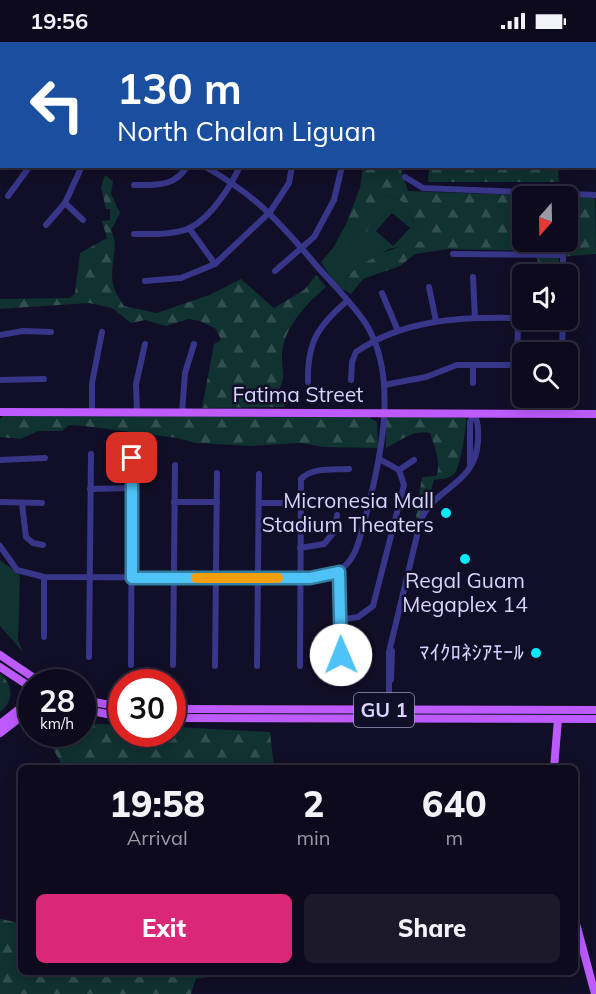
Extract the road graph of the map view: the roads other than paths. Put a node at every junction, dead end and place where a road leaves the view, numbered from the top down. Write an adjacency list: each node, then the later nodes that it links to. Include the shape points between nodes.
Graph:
1 (29, 168): 12 (street)
2 (81, 168): 13 (street)
3 (186, 168): 10 (street, via 178,178 165,184)
4 (208, 168): 9 (street)
5 (239, 168): 9 (street)
6 (292, 168): 14 (street, via 289,183)
7 (342, 168): 19 (street, via 324,221 314,237)
8 (405, 177): 11 (street, via 423,188)
9 (233, 182): 14 (street); 17 (street, via 205,216)
10 (134, 185)
11 (596, 195)
12 (8, 196)
13 (65, 203): 15 (street); 16 (street)
14 (270, 212): 19 (street); 21 (street)
15 (83, 220)
16 (46, 225)
17 (189, 228): 18 (street); 21 (street)
18 (134, 234)
19 (300, 247): 23 (street); 28 (street)
20 (453, 254): 22 (street, via 563,255)
21 (215, 264): 25 (street, via 181,278)
22 (563, 264)
23 (275, 271)
24 (474, 277): 29 (street)
25 (145, 281)
26 (429, 287): 31 (street)
27 (382, 293): 32 (street)
28 (347, 301): 36 (street, via 367,325); 44 (street, via 309,348)
29 (475, 318): 30 (street); 31 (street)
30 (512, 318)
31 (436, 321): 32 (street)
32 (398, 331): 36 (street)
33 (51, 332): 35 (street)
34 (102, 332): 49 (street, via 92,383)
35 (0, 335)
36 (375, 343): 43 (street, via 356,352); 46 (street)
37 (145, 344): 50 (street, via 136,384)
38 (194, 344): 51 (street, via 185,373)
39 (473, 365): 40 (street); 45 (street); 46 (street, via 457,365 426,378)
40 (512, 365)
41 (0, 380): 42 (street)
42 (44, 380)
43 (351, 380)
44 (308, 382)
45 (473, 383)
46 (384, 385): 52 (street)
47 (562, 408): 54 (street)
48 (0, 412): 49 (main road, Fatima Street)
49 (92, 412): 50 (main road, Fatima Street)
50 (137, 413): 51 (main road, Fatima Street)
51 (182, 413): 52 (main road, Fatima Street)
52 (383, 413): 53 (main road, Fatima Street); 60 (street)
53 (474, 414): 54 (main road, Fatima Street); 103 (street, via 478,423 477,453 470,468 423,515 392,635)
54 (562, 414): 55 (main road, Fatima Street)
55 (596, 414)
56 (91, 454): 68 (street)
57 (45, 458): 59 (street)
58 (132, 458): 67 (street)
59 (0, 460)
60 (381, 460): 64 (street); 80 (street, via 358,545 351,563)
61 (414, 460): 64 (street)
62 (174, 465): 70 (street)
63 (349, 469): 74 (street, via 305,474 301,479)
64 (399, 470): 88 (street, via 404,485 373,606 358,617)
65 (217, 473): 71 (street)
66 (258, 474): 73 (street)
67 (132, 488): 68 (street); 83 (street)
68 (90, 489): 82 (street)
69 (0, 502): 75 (street)
70 (174, 502): 71 (street); 84 (street)
71 (217, 502): 85 (street)
72 (42, 503): 75 (street)
73 (259, 503): 74 (street); 86 (street)
74 (300, 503): 79 (street)
75 (22, 504): 77 (street, via 26,537)
76 (337, 515): 79 (street, via 335,531 324,544)
77 (43, 545)
78 (0, 546): 81 (street, via 18,570)
79 (300, 548): 87 (street)
80 (339, 572): 87 (street, via 323,578); 88 (street)
81 (44, 577): 82 (street); 89 (street)
82 (90, 578): 83 (street); 91 (street)
83 (132, 578): 84 (street); 92 (street)
84 (174, 578): 85 (street); 93 (street)
85 (215, 578): 86 (street); 95 (street)
86 (258, 578): 87 (street); 96 (street)
87 (300, 578): 97 (street)
88 (340, 620): 94 (street, via 341,655)
89 (44, 638)
90 (0, 655): 99 (main road)
91 (89, 657)
92 (131, 665)
93 (173, 665)
94 (359, 665)
95 (215, 666)
96 (258, 666)
97 (300, 666)
98 (0, 667): 100 (main road)
99 (21, 669)
100 (18, 679)
101 (186, 709): 103 (main road, GU 1)
102 (18, 710): 110 (main road)
103 (390, 710): 104 (main road, GU 1); 107 (street)
104 (596, 710)
105 (186, 718): 107 (main road, GU 1)
106 (18, 719): 111 (main road)
107 (390, 719): 108 (main road, GU 1)
108 (558, 719): 109 (main road, GU 1); 112 (main road)
109 (596, 719)
110 (0, 724)
111 (0, 733)
112 (554, 765)
113 (578, 931): 114 (main road)
114 (595, 994)

